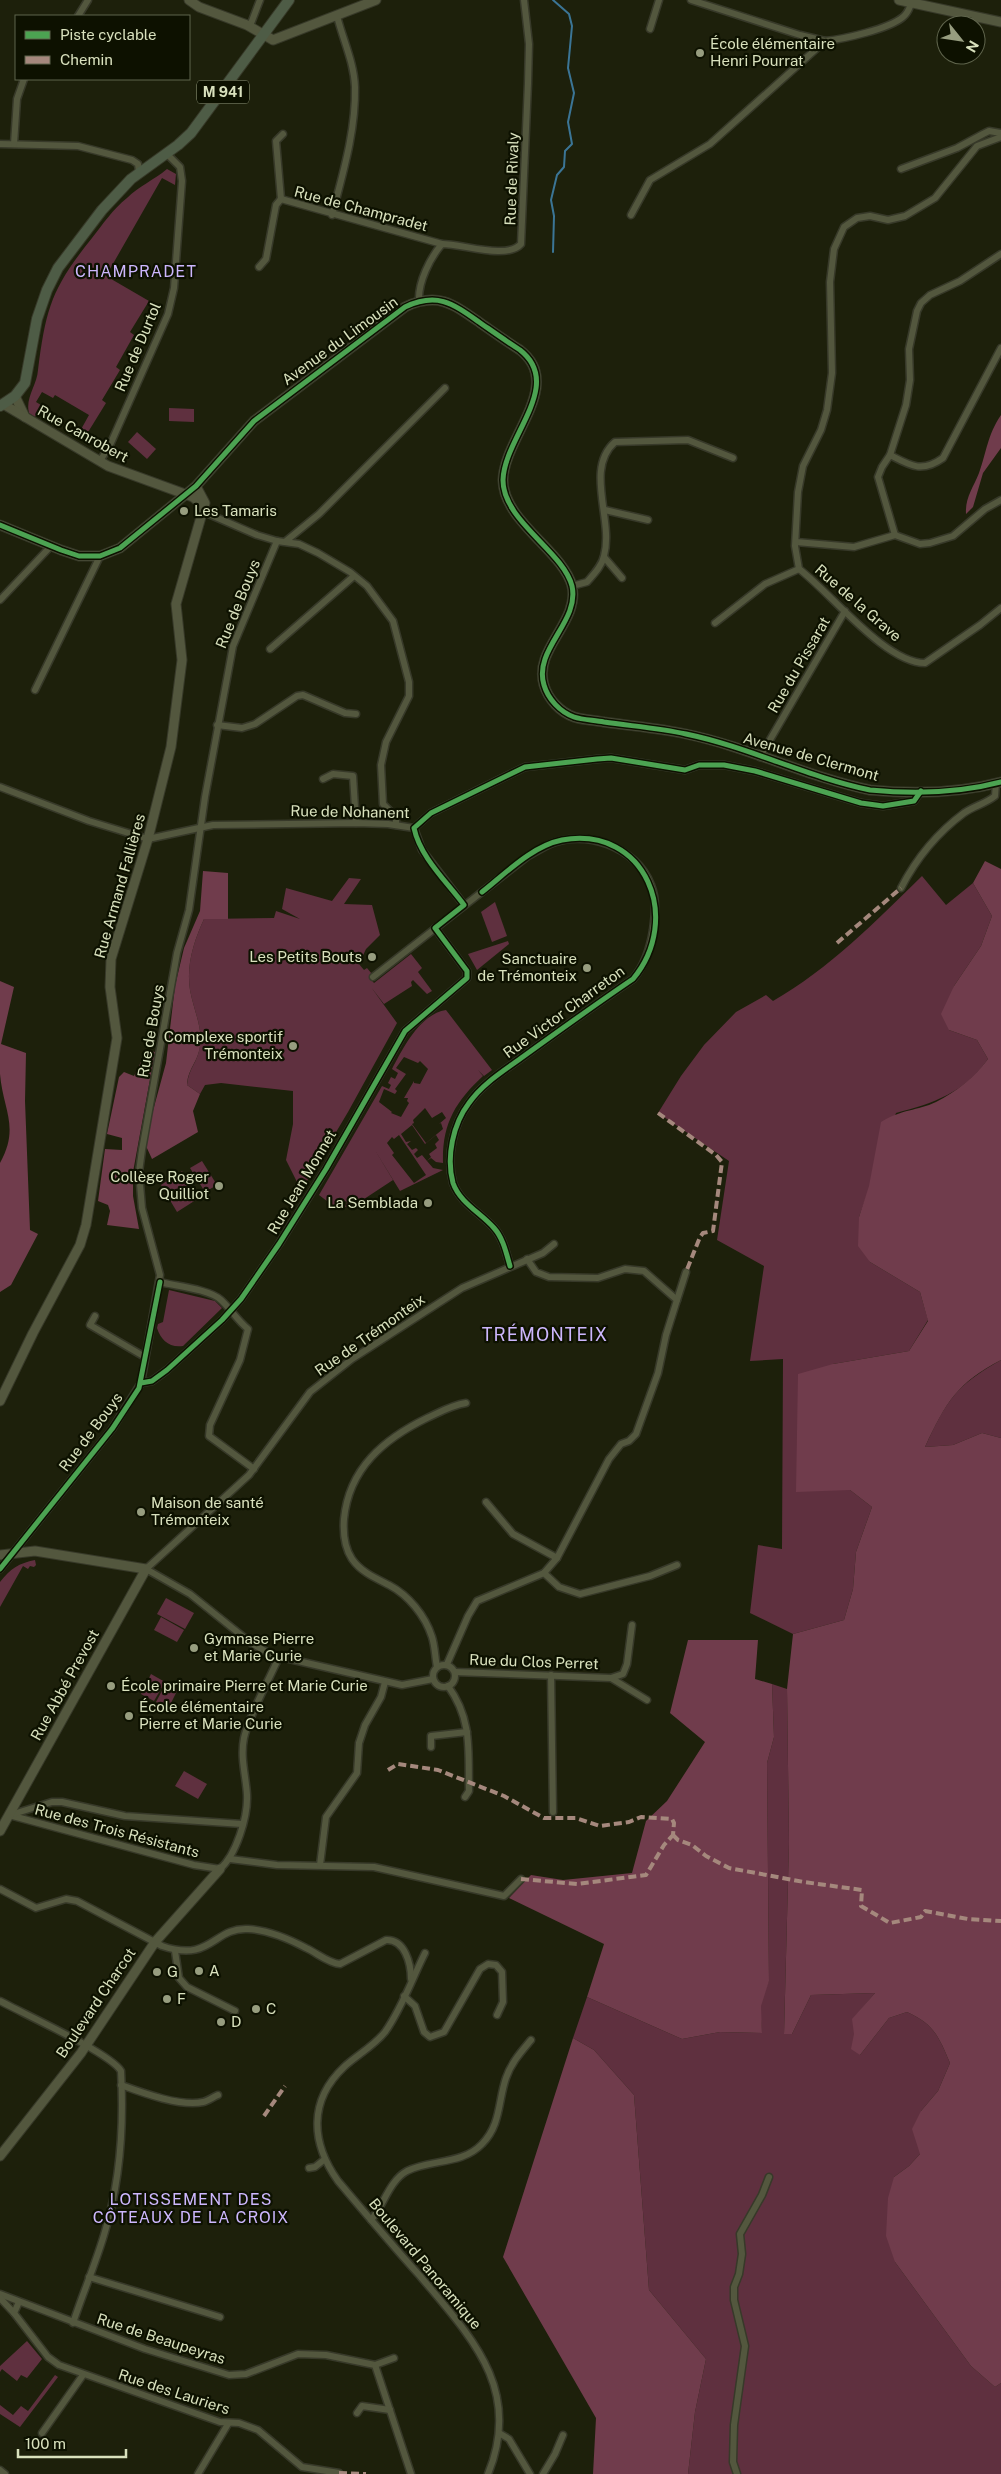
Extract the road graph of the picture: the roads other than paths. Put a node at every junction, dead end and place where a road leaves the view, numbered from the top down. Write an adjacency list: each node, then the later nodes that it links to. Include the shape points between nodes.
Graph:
1 (88, 0): 12 (street)
2 (189, 0): 15 (street, via 199,7)
3 (260, 0): 15 (street)
4 (289, 0): 17 (main road, M 941)
5 (376, 0): 13 (street)
6 (524, 0): 32 (street, Rue de Rivaly, via 528,63 521,244 506,253)
7 (659, 0): 16 (street)
8 (691, 0): 18 (street)
9 (899, 0): 11 (street)
10 (922, 3): 11 (street); 14 (street)
11 (911, 4): 18 (street, via 909,11 896,21 844,39)
12 (79, 15)
13 (336, 16): 17 (street, via 273,40); 31 (street, via 349,52 355,86 351,134)
14 (1001, 22)
15 (250, 26): 17 (street)
16 (650, 29)
17 (263, 36): 25 (main road, M 941, via 191,133)
18 (825, 41): 30 (street, via 710,144 650,180)
19 (24, 80): 24 (street, via 17,99)
20 (1001, 132): 26 (street, via 990,131 957,148)
21 (283, 134): 29 (street, Rue de Champradet, via 276,141)
22 (1001, 137): 54 (street, via 977,146 934,198 906,216 888,220 870,216 857,218 844,227 834,249 830,282 832,373 827,410 821,430 802,466)
23 (0, 144): 24 (street)
24 (14, 144): 27 (street, via 78,146 132,160 138,164)
25 (168, 154): 27 (main road, M 941); 28 (main road, M 941); 43 (street, Rue de Durtol, via 180,167 182,181 174,288 162,329 110,446)
26 (901, 169)
27 (140, 172): 28 (main road, M 941)
28 (118, 192): 38 (main road, M 941, via 52,279 37,319 25,383)
29 (281, 199): 31 (street, Rue de Champradet); 34 (street, via 276,206 266,259)
30 (631, 214)
31 (332, 215): 32 (street, Rue de Champradet)
32 (442, 244): 35 (street, via 436,250 420,287)
33 (1001, 254): 41 (street, via 920,303 909,349 910,380 906,404)
34 (259, 267)
35 (419, 300): 44 (street, Avenue du Limousin, via 388,319 267,410 244,430); 61 (street, Avenue du Limousin, via 440,300 458,307 525,354 537,370 537,391 505,464 504,485 510,506 565,572)
36 (1001, 348): 41 (street, via 943,458 928,467 919,467)
37 (445, 388): 52 (street, via 319,514)
38 (15, 396): 39 (main road, M 941); 40 (street, Rue Canrobert)
39 (2, 405): 40 (street, Rue Canrobert)
40 (25, 418): 43 (street, Rue Canrobert)
41 (890, 455): 51 (street, via 878,477)
42 (733, 458): 47 (street, via 688,440 615,442 600,468)
43 (100, 461): 45 (street, Rue Canrobert)
44 (196, 486): 45 (street, Avenue du Limousin); 48 (street, via 205,503)
45 (185, 495): 48 (street, via 197,500); 56 (street, Avenue du Limousin, via 133,539)
46 (1001, 500): 51 (street, via 953,536 920,544)
47 (605, 510): 49 (street); 57 (street)
48 (204, 512): 53 (street); 79 (street, Rue Armand Fallières, via 176,604 181,674 170,747)
49 (648, 520)
50 (0, 525): 55 (street, Avenue du Limousin)
51 (895, 535): 54 (street, via 854,547)
52 (286, 540): 53 (street); 59 (street, via 318,553)
53 (277, 541): 69 (street, Rue de Bouys, via 232,646)
54 (796, 542): 58 (street)
55 (51, 546): 56 (street, Avenue du Limousin, via 79,556); 62 (street)
56 (100, 556): 67 (street)
57 (604, 557): 60 (street); 61 (street, via 587,582)
58 (798, 569): 64 (street, Rue de la Grave); 65 (street, via 765,584)
59 (354, 576): 66 (street); 76 (street, via 367,586 393,621 409,682 409,696 386,742 381,765 383,804 396,817)
60 (622, 578)
61 (572, 586): 70 (street, Avenue de Clermont, via 571,607 542,667 544,685 556,705 575,717 686,734)
62 (0, 600)
63 (1001, 608): 64 (street, Rue de la Grave, via 925,663 915,663 902,657)
64 (845, 611): 70 (street, Rue du Pissarat)
65 (716, 623)
66 (270, 649)
67 (35, 690)
68 (356, 714): 69 (street, via 345,713 303,695 255,724 242,728)
69 (217, 725): 77 (street, Rue de Bouys)
70 (760, 757): 74 (street, Avenue de Clermont, via 858,787 890,792)
71 (323, 779): 75 (street, via 333,774 353,776)
72 (999, 783): 74 (street, Avenue de Clermont, via 977,788); 80 (street, via 995,796 966,812 935,838)
73 (0, 787): 79 (street, Rue de Nohanent, via 89,821)
74 (921, 791): 78 (street, Rue de Nohanent, via 914,801 883,806 861,803 755,770 700,765 685,770 597,758 525,767 430,813)
75 (356, 823): 76 (street, Rue de Nohanent); 77 (street, Rue de Nohanent)
76 (396, 825): 78 (street, Rue de Nohanent)
77 (202, 827): 79 (street, Rue de Nohanent); 88 (street, Rue de Bouys, via 139,1172 142,1208 157,1257)
78 (414, 828): 81 (street, via 422,850)
79 (148, 839): 94 (street, Rue Armand Fallières, via 111,959 110,987 118,1038 84,1236)
80 (901, 888)
81 (464, 905): 82 (street, Rue Victor Charreton); 86 (street, Rue Victor Charreton, via 528,856 548,845 561,840 592,840 618,850 641,867 651,885 655,907 649,952 633,979 492,1080 469,1102 461,1116 451,1157 454,1184 463,1199 493,1226)
82 (435, 928): 83 (street, Rue Victor Charreton); 90 (street, Rue Jean Monnet, via 467,971 467,978 405,1031 280,1244)
83 (373, 977)
84 (554, 1244): 85 (street, Rue de Trémonteix, via 543,1253)
85 (526, 1259): 86 (street, Rue de Trémonteix); 89 (street, via 536,1272 549,1277 598,1278 625,1269 644,1271)
86 (510, 1266): 96 (street, Rue de Trémonteix, via 456,1292 352,1359 310,1392)
87 (686, 1272): 89 (street)
88 (160, 1282): 90 (street, via 211,1294 221,1300); 92 (street, Rue de Bouys)
89 (677, 1300): 100 (street, via 658,1373 636,1434 609,1459)
90 (229, 1312): 93 (street, Rue Jean Monnet, via 167,1370 152,1380); 96 (street, via 248,1329 245,1345 210,1425 209,1436)
91 (95, 1316): 92 (street, via 90,1325)
92 (145, 1357): 93 (street, Rue de Bouys)
93 (141, 1382): 98 (street, Rue de Bouys, via 112,1429)
94 (0, 1401)
95 (466, 1403): 108 (street, via 410,1427 374,1453 354,1479 345,1511 344,1541 352,1559 361,1570 403,1594 418,1611 432,1637)
96 (254, 1469): 103 (street, Rue de Trémonteix)
97 (486, 1502): 100 (street, via 513,1534)
98 (14, 1552): 99 (street); 102 (street, Rue de Bouys); 103 (street, via 35,1551)
99 (0, 1555)
100 (557, 1558): 104 (street)
101 (677, 1566): 104 (street, via 580,1594 558,1586)
102 (0, 1569)
103 (146, 1569): 106 (street, via 190,1594 251,1642); 120 (street, Rue Abbé Prevost)
104 (544, 1573): 107 (street, via 478,1602 468,1616)
105 (632, 1625): 111 (street, Rue du Clos Perret, via 627,1664 623,1674)
106 (279, 1657): 113 (street); 121 (street, via 244,1736 242,1757 247,1796)
107 (447, 1664): 108 (street, Rue du Clos Perret); 109 (street, Rue du Clos Perret)
108 (437, 1667): 112 (street)
109 (455, 1672): 110 (street, Rue du Clos Perret); 114 (street, Rue du Clos Perret, via 454,1682)
110 (551, 1675): 111 (street, Rue du Clos Perret); 119 (street)
111 (611, 1678): 115 (street, Rue du Clos Perret)
112 (433, 1679): 113 (street, via 402,1685); 114 (street, via 438,1685)
113 (385, 1682): 124 (street, via 359,1744 357,1773 326,1818)
114 (448, 1686): 116 (street, via 458,1703)
115 (647, 1700)
116 (467, 1732): 117 (street, via 431,1736); 118 (street, via 471,1764 469,1792)
117 (431, 1747)
118 (465, 1797)
119 (553, 1812)
120 (9, 1815): 121 (street, via 62,1802 125,1816); 122 (street, Rue Abbé Prevost); 125 (street, Rue des Trois Résistants, via 194,1865)
121 (242, 1824): 123 (street)
122 (0, 1831)
123 (230, 1859): 124 (street, via 277,1865); 125 (street)
124 (320, 1865): 126 (street, via 374,1867 504,1896)
125 (220, 1869): 128 (street, Boulevard Charcot)
126 (521, 1879)
127 (0, 1889): 128 (street, via 36,1908 66,1899 74,1900)
128 (155, 1942): 129 (street); 137 (street, Boulevard Charcot)
129 (175, 1951): 131 (street, via 193,1952 232,1931 246,1928 291,1940 340,1964 386,1940 392,1940 406,1952); 134 (street, via 179,1978 187,1987)
130 (425, 1953): 131 (street)
131 (411, 1980): 132 (street)
132 (404, 1996): 135 (street, via 415,2006 424,2032 430,2037 437,2036 444,2032 480,1970 488,1964 502,1972 503,2002); 141 (street, Boulevard Panoramique, via 378,2040 333,2078 324,2095 318,2114 317,2135)
133 (0, 2001): 137 (street)
134 (234, 2011)
135 (497, 2016)
136 (531, 2040): 144 (street, via 512,2063 497,2120 482,2145 462,2157 407,2171 392,2186)
137 (85, 2046): 138 (street, via 118,2066); 140 (street, Boulevard Charcot)
138 (122, 2085): 139 (street, via 182,2102 204,2102); 145 (street, via 120,2146 114,2192)
139 (218, 2095)
140 (0, 2156)
141 (324, 2159): 142 (street); 144 (street, Boulevard Panoramique)
142 (309, 2168)
143 (769, 2177): 168 (street, via 740,2234 742,2254 734,2287 745,2346 734,2425 733,2462)
144 (371, 2220): 158 (street, Boulevard Panoramique, via 482,2354 497,2395)
145 (89, 2277): 149 (street); 150 (street)
146 (0, 2296): 147 (street, Rue de Beaupeyras); 148 (street, Rue des Lauriers)
147 (19, 2302): 148 (street); 150 (street, Rue de Beaupeyras)
148 (14, 2313): 153 (street, Rue des Lauriers, via 48,2357)
149 (220, 2317)
150 (73, 2323): 152 (street, Rue de Beaupeyras, via 229,2375 246,2374 298,2354 326,2355)
151 (394, 2358): 152 (street)
152 (375, 2365): 154 (street)
153 (83, 2375): 156 (street, Rue des Lauriers); 157 (street)
154 (390, 2410): 155 (street, via 362,2406); 164 (street)
155 (357, 2413)
156 (228, 2424): 161 (street, Rue des Lauriers, via 239,2423 258,2430 302,2468); 163 (street)
157 (42, 2433)
158 (499, 2433): 165 (street, Boulevard Panoramique); 166 (street, via 509,2439)
159 (563, 2435): 167 (street)
160 (0, 2470): 162 (street)
161 (339, 2473)
162 (5, 2474)
163 (200, 2474)
164 (411, 2474)
165 (488, 2474)
166 (530, 2474)
167 (543, 2474)
168 (737, 2474)

